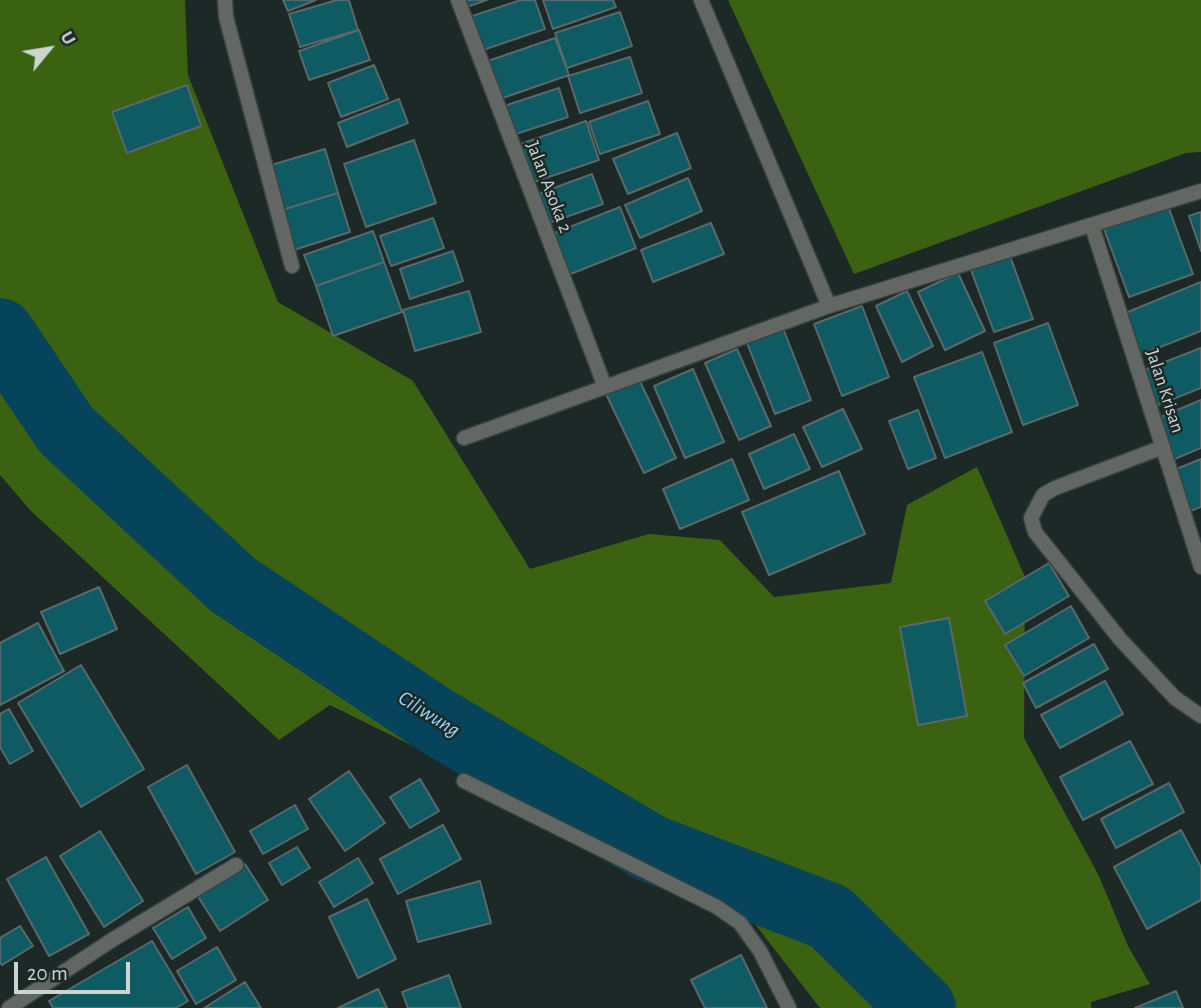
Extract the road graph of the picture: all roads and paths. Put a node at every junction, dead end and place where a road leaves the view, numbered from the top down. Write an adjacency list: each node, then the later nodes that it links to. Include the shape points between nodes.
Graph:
1 (225, 0): 6 (street)
2 (458, 0): 8 (street, Jalan Asoka 2)
3 (701, 0): 7 (street)
4 (1201, 191): 5 (street)
5 (1093, 226): 7 (street); 10 (street, Jalan Krisan)
6 (292, 266)
7 (829, 306): 8 (street)
8 (605, 387): 9 (street)
9 (464, 438)
10 (1163, 447): 11 (street, Jalan Krisan); 12 (street, via 1055,488 1043,495 1031,518 1035,533 1120,639 1175,698)
11 (1201, 567)
12 (1201, 716)
13 (464, 781): 16 (street, via 717,907 740,923)
14 (236, 865): 15 (street)
15 (9, 1008)
16 (789, 1008)

